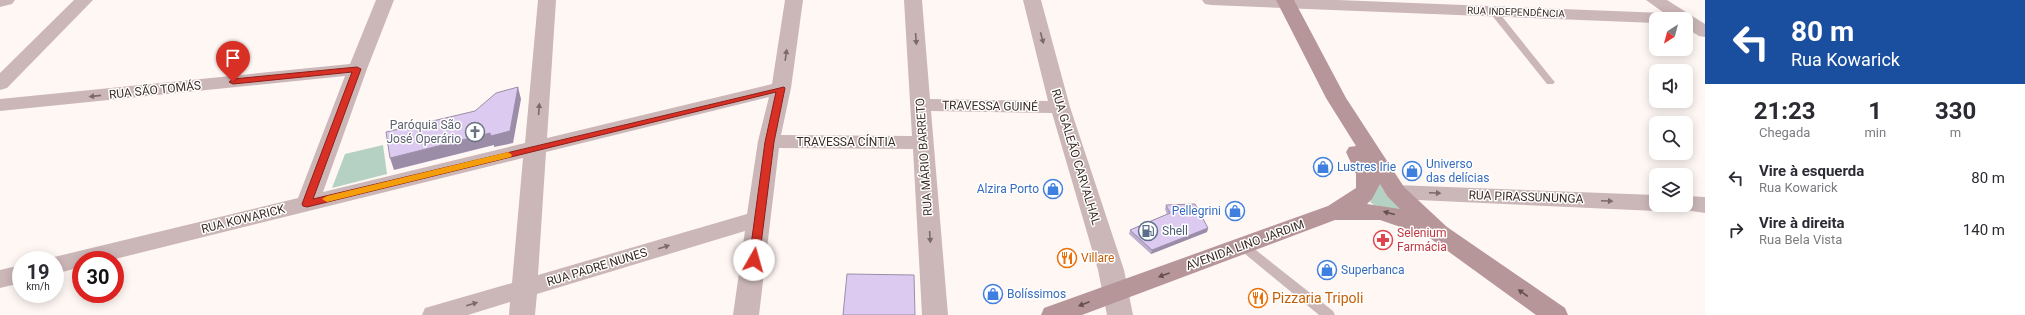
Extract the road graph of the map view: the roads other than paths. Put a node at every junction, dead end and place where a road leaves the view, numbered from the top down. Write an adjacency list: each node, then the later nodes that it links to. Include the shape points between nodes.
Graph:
1 (6, 0): 11 (street)
2 (84, 0): 21 (street)
3 (385, 0): 19 (street)
4 (547, 0): 29 (street, one-way to 4)
5 (794, 0): 22 (street, one-way to 5)
6 (913, 0): 25 (street, RUA MÁRIO BARRETO, one-way to 25)
7 (1032, 0): 26 (street, RUA GALEÃO CARVALHAL, one-way to 26)
8 (1211, 0): 10 (street, RUA INDEPENDÊNCIA)
9 (1655, 0): 13 (street)
10 (1285, 1): 12 (street, RUA INDEPENDÊNCIA); 23 (main road)
11 (0, 2)
12 (1493, 11): 15 (street, RUA INDEPENDÊNCIA); 20 (lane)
13 (1673, 12)
14 (1705, 17): 16 (street, RUA INDEPENDÊNCIA)
15 (1649, 18)
16 (1693, 18)
17 (1693, 25): 18 (street)
18 (1705, 32)
19 (357, 69): 24 (street, RUA SÃO TOMÁS, one-way to 24); 32 (street)
20 (1550, 82)
21 (0, 84)
22 (781, 88): 27 (street); 29 (street, RUA KOWARICK)
23 (1336, 98): 30 (main road); 35 (main road, via 1369,182 1361,196)
24 (0, 105)
25 (920, 105): 26 (street, TRAVESSA GUINÉ); 28 (street, RUA MÁRIO BARRETO)
26 (1060, 107): 43 (street, RUA GALEÃO CARVALHAL, via 1111,270)
27 (769, 142): 28 (street, TRAVESSA CÍNTIA); 36 (street)
28 (923, 143): 47 (street, RUA MÁRIO BARRETO, one-way to 47)
29 (536, 148): 32 (street, RUA KOWARICK); 42 (street)
30 (1396, 192): 31 (street, RUA PIRASSUNUNGA, one-way to 31); 37 (main road)
31 (1649, 203)
32 (307, 204): 39 (street, RUA KOWARICK)
33 (1693, 204): 34 (street)
34 (1705, 205)
35 (1332, 213): 37 (main road, AVENIDA LINO JARDIM, one-way to 35, via 1381,211); 38 (main road, AVENIDA LINO JARDIM)
36 (759, 219): 42 (street, RUA PADRE NUNES, one-way to 36); 46 (street)
37 (1438, 233): 50 (main road, one-way to 37)
38 (1243, 246): 43 (main road, AVENIDA LINO JARDIM, one-way to 43); 49 (lane)
39 (64, 263)
40 (12, 276): 41 (street)
41 (0, 279)
42 (523, 289): 44 (street, RUA PADRE NUNES, one-way to 42); 45 (street)
43 (1117, 304): 48 (main road, AVENIDA LINO JARDIM, one-way to 48)
44 (435, 315)
45 (522, 315)
46 (746, 315)
47 (935, 315)
48 (1054, 315)
49 (1328, 315)
50 (1554, 315)

